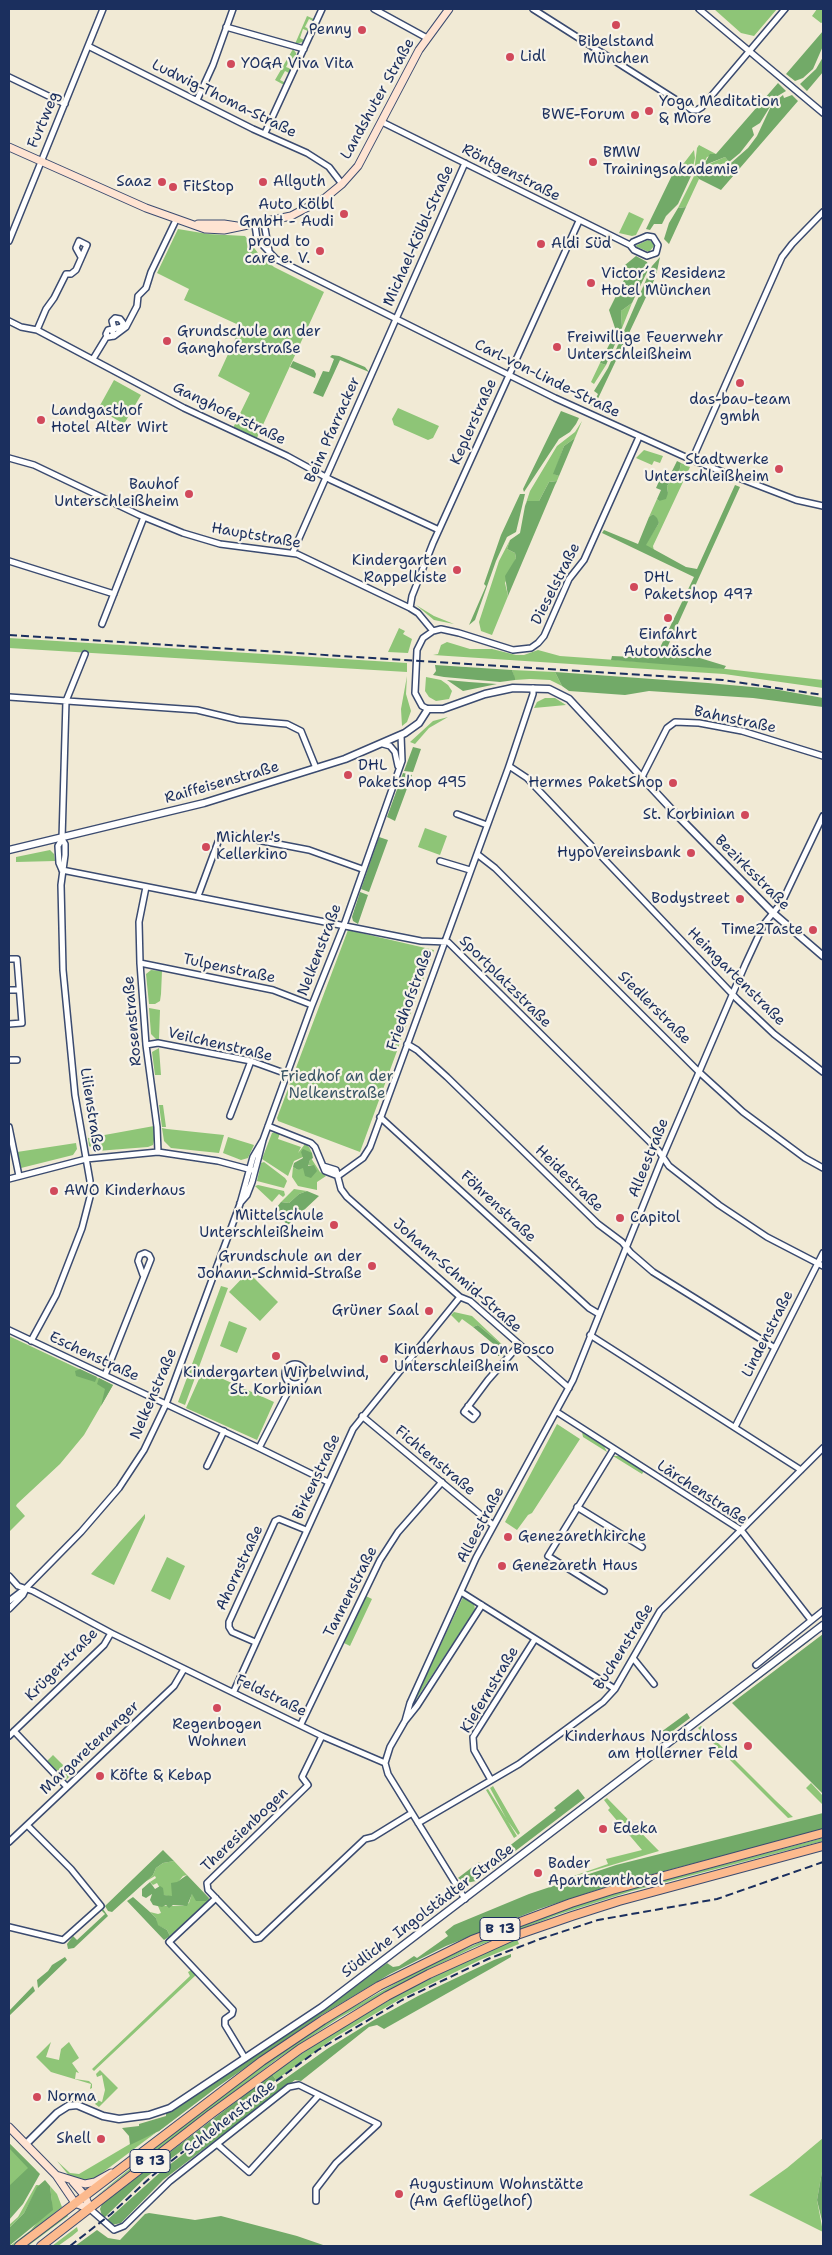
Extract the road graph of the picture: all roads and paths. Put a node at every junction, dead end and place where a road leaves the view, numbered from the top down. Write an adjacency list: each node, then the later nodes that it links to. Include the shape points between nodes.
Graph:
1 (103, 9): 11 (street, Furtweg)
2 (233, 9): 9 (street)
3 (322, 9): 12 (street)
4 (374, 9): 10 (street)
5 (449, 9): 10 (main road, Landshuter Straße)
6 (533, 9): 13 (street, via 692,110 702,107)
7 (699, 9): 13 (street)
8 (784, 9): 13 (street)
9 (226, 27): 12 (street); 15 (street)
10 (427, 38): 18 (main road, Landshuter Straße)
11 (88, 46): 15 (street, Ludwig-Thoma-Straße); 16 (street, Furtweg)
12 (304, 49): 19 (street)
13 (750, 50): 17 (street)
14 (9, 77): 16 (street)
15 (197, 100): 19 (street, Ludwig-Thoma-Straße)
16 (65, 104): 21 (street, Furtweg)
17 (823, 113)
18 (382, 122): 22 (street, Röntgenstraße); 23 (main road, Landshuter Straße, via 364,158)
19 (265, 133): 23 (street, Ludwig-Thoma-Straße, via 316,158 329,167)
20 (9, 147): 21 (main road, Landshuter Straße)
21 (40, 161): 25 (main road, Landshuter Straße); 29 (street, Furtweg)
22 (465, 163): 26 (street, Röntgenstraße); 33 (street, Michael-Kölbl-Straße)
23 (342, 184): 27 (main road, Landshuter Straße, via 304,210)
24 (823, 212): 42 (street, via 782,257)
25 (176, 220): 28 (main road, Landshuter Straße, via 204,229 224,230); 35 (street, via 146,288 138,296 137,306)
26 (579, 222): 30 (street, Röntgenstraße); 39 (street, Keplerstraße)
27 (264, 223): 28 (main road, Landshuter Straße); 31 (street)
28 (256, 225): 31 (street, Carl-von-Linde-Straße, via 257,240)
29 (9, 241)
30 (630, 245): 30 (street, Röntgenstraße, via 647,256 656,253 658,245 653,237 647,236)
31 (269, 251): 33 (street, Carl-von-Linde-Straße, via 276,259)
32 (81, 257): 36 (street, via 76,270 66,274)
33 (397, 319): 39 (street, Carl-von-Linde-Straße); 43 (street, Beim Pfarracker)
34 (9, 321): 36 (street, Ganghoferstraße)
35 (124, 326): 37 (street); 37 (street, via 122,320 115,318 111,324)
36 (37, 330): 38 (street, Ganghoferstraße)
37 (113, 331): 38 (street, via 109,338 106,336)
38 (93, 359): 43 (street, Ganghoferstraße, via 184,408)
39 (509, 375): 40 (street, Carl-von-Linde-Straße); 46 (street, Keplerstraße)
40 (639, 437): 42 (street, Carl-von-Linde-Straße); 52 (street, Dieselstraße, via 584,560 569,579 538,643 518,650 441,629)
41 (9, 458): 45 (street, Hauptstraße, via 34,465)
42 (692, 460): 44 (street, Carl-von-Linde-Straße, via 796,500)
43 (326, 477): 46 (street, Ganghoferstraße); 47 (street, Beim Pfarracker)
44 (823, 506)
45 (144, 517): 47 (street, Hauptstraße, via 220,544); 49 (street)
46 (439, 530): 50 (street, Keplerstraße)
47 (294, 552): 50 (street, Hauptstraße)
48 (9, 561): 49 (street)
49 (114, 594): 51 (street)
50 (410, 608): 52 (street, Hauptstraße)
51 (102, 624)
52 (433, 631): 57 (street, via 423,638 417,650 415,682 418,701)
53 (85, 654): 56 (street, Lilienstraße)
54 (533, 688): 57 (street, via 498,691 443,709); 61 (street, Friedhofstraße); 64 (street, Bezirksstraße, via 555,690 569,698)
55 (9, 697): 56 (street)
56 (66, 701): 62 (street, via 201,710 239,720 288,724 301,731); 68 (street, Lilienstraße)
57 (428, 709): 58 (street, Raiffeisenstraße, via 419,723)
58 (401, 735): 59 (street, Raiffeisenstraße); 63 (street, Nelkenstraße, via 403,753)
59 (383, 744): 62 (street, Raiffeisenstraße); 63 (street, via 395,752)
60 (823, 756): 64 (street, Bahnstraße, via 742,732 675,722 667,728)
61 (509, 766): 67 (street, Friedhofstraße); 85 (street, Heimgartenstraße, via 527,778)
62 (316, 768): 68 (street, Raiffeisenstraße, via 204,803)
63 (399, 769): 72 (street, Nelkenstraße)
64 (642, 777): 77 (street, Bezirksstraße)
65 (457, 814): 67 (street)
66 (823, 816): 77 (street, Alleestraße, via 782,902)
67 (488, 825): 70 (street, Friedhofstraße)
68 (62, 839): 69 (street, Raiffeisenstraße); 73 (street, Lilienstraße, via 65,861)
69 (9, 850)
70 (477, 854): 74 (street, Friedhofstraße); 93 (street, Siedlerstraße, via 495,868)
71 (440, 860): 74 (street)
72 (362, 869): 76 (street, via 309,850 231,835 218,842); 78 (street, Nelkenstraße)
73 (62, 870): 75 (street, Sportplatzstraße); 103 (street, Lilienstraße, via 66,1011)
74 (470, 870): 79 (street, Friedhofstraße)
75 (146, 887): 76 (street, Sportplatzstraße); 82 (street, Rosenstraße, via 139,922)
76 (198, 896): 78 (street, Sportplatzstraße)
77 (773, 913): 80 (street, Bezirksstraße); 85 (street, Alleestraße, via 760,930)
78 (344, 925): 79 (street, Sportplatzstraße); 86 (street, Nelkenstraße)
79 (444, 943): 89 (street, Friedhofstraße); 102 (street, Sportplatzstraße, via 448,942)
80 (823, 956)
81 (9, 959): 84 (street, via 17,959)
82 (140, 963): 86 (street, Tulpenstraße, via 273,990); 88 (street, Rosenstraße)
83 (9, 990): 84 (street)
84 (19, 990): 87 (street, via 22,1023)
85 (732, 993): 93 (street, Alleestraße); 94 (street, Heimgartenstraße, via 774,1034)
86 (312, 1005): 95 (street, Nelkenstraße)
87 (9, 1024)
88 (146, 1044): 92 (street, Veilchenstraße, via 158,1043); 100 (street, Rosenstraße)
89 (407, 1044): 97 (street, Friedhofstraße); 109 (street, Heidestraße, via 447,1077 598,1224)
90 (9, 1060): 91 (street)
91 (17, 1060)
92 (250, 1061): 95 (street, Veilchenstraße); 96 (street)
93 (698, 1071): 102 (street, Alleestraße); 104 (street, Siedlerstraße, via 743,1112)
94 (823, 1072)
95 (287, 1074): 98 (street, Nelkenstraße)
96 (230, 1116)
97 (380, 1117): 107 (street, Friedhofstraße, via 367,1153); 114 (street, Föhrenstraße)
98 (268, 1126): 105 (street, Nelkenstraße); 107 (street, via 311,1144 325,1171)
99 (9, 1127): 101 (street)
100 (158, 1152): 103 (street); 105 (street)
101 (11, 1153): 106 (street)
102 (663, 1156): 109 (street, Alleestraße); 111 (street, Sportplatzstraße, via 669,1166 719,1205 767,1237)
103 (86, 1159): 106 (street); 117 (street, Lilienstraße, via 90,1197 82,1228 56,1295)
104 (823, 1168)
105 (252, 1170): 123 (street, Nelkenstraße, via 247,1194 240,1204)
106 (19, 1176): 108 (street)
107 (338, 1176): 113 (street, Johann-Schmid-Straße, via 347,1197)
108 (9, 1179)
109 (626, 1247): 114 (street, Alleestraße); 119 (street, Heidestraße, via 653,1272)
110 (823, 1253): 111 (street, Lindenstraße)
111 (821, 1265): 119 (street, Lindenstraße)
112 (143, 1275): 120 (street)
113 (460, 1297): 118 (street, Johann-Schmid-Straße, via 470,1301); 126 (street, Birkenstraße)
114 (599, 1314): 116 (street, Alleestraße)
115 (9, 1330): 117 (street, Eschenstraße)
116 (590, 1335): 122 (street, Alleestraße); 127 (street)
117 (31, 1341): 120 (street, Eschenstraße)
118 (519, 1345): 122 (street, Johann-Schmid-Straße); 124 (street)
119 (775, 1348): 127 (street, Lindenstraße)
120 (104, 1376): 123 (street, Eschenstraße)
121 (292, 1384): 121 (street, via 301,1383 304,1378 303,1368 297,1364 286,1370 285,1377); 129 (street)
122 (569, 1388): 125 (street, Alleestraße)
123 (166, 1404): 128 (street, Eschenstraße); 142 (street, Nelkenstraße, via 144,1450 119,1488)
124 (468, 1406)
125 (556, 1412): 131 (street, Lärchenstraße); 137 (street, Alleestraße)
126 (362, 1416): 134 (street, Birkenstraße); 135 (street, Fichtenstraße)
127 (734, 1426): 133 (street)
128 (224, 1432): 129 (street, Eschenstraße); 132 (street)
129 (259, 1448): 134 (street, Eschenstraße)
130 (823, 1448): 133 (street, Buchenstraße)
131 (613, 1450): 136 (street); 139 (street, Lärchenstraße)
132 (207, 1466)
133 (801, 1470): 139 (street, Buchenstraße)
134 (328, 1482): 138 (street, Birkenstraße)
135 (442, 1482): 137 (street, Fichtenstraße); 161 (street, Tannenstraße, via 398,1532 380,1560)
136 (577, 1507): 140 (street); 143 (street, via 548,1556)
137 (493, 1525): 144 (street, Alleestraße)
138 (306, 1530): 153 (street, Birkenstraße); 153 (street, Ahornstraße, via 279,1519 275,1521 229,1622 232,1632)
139 (741, 1530): 149 (street, Lärchenstraße); 154 (street, Buchenstraße, via 660,1611)
140 (642, 1546)
141 (9, 1576): 142 (street, Feldstraße, via 18,1586)
142 (26, 1588): 145 (street); 147 (street); 151 (street, Feldstraße)
143 (604, 1591)
144 (461, 1592): 146 (street); 160 (street, Alleestraße, via 410,1703)
145 (9, 1601)
146 (482, 1605): 152 (street); 160 (street, Alleestraße)
147 (9, 1609)
148 (823, 1611): 149 (street)
149 (811, 1620): 155 (street)
150 (823, 1625): 175 (street, Südliche Ingolstädter Straße)
151 (111, 1633): 156 (street, Feldstraße); 162 (street, Krügerstraße, via 104,1645)
152 (535, 1639): 158 (street); 166 (street, Kiefernstraße, via 473,1737 474,1750)
153 (255, 1642): 159 (street, Birkenstraße)
154 (633, 1658): 157 (street); 158 (street, Buchenstraße)
155 (756, 1665)
156 (184, 1668): 159 (street, Feldstraße); 167 (street, Margaretenanger, via 174,1686)
157 (654, 1684)
158 (615, 1689): 166 (street, Buchenstraße, via 604,1702)
159 (234, 1692): 161 (street, Feldstraße)
160 (405, 1721): 165 (street, Alleestraße, via 390,1747)
161 (301, 1724): 164 (street, Feldstraße)
162 (14, 1730): 163 (street, Krügerstraße); 167 (street)
163 (9, 1736)
164 (322, 1736): 165 (street, Feldstraße); 174 (street, Theresienbogen, via 302,1777 308,1785 207,1883 208,1890)
165 (385, 1764): 168 (street)
166 (491, 1780): 169 (street, Buchenstraße)
167 (67, 1787): 170 (street, Margaretenanger)
168 (412, 1813): 169 (street); 174 (street, via 365,1839 260,1938 254,1939)
169 (418, 1823): 175 (street)
170 (27, 1825): 172 (street, Margaretenanger); 176 (street, via 71,1869 101,1906 63,1940)
171 (823, 1833): 182 (main road, B 13, via 612,1890 472,1940 379,1986 323,2020 262,2061)
172 (9, 1842)
173 (823, 1846): 188 (main road, B 13, via 564,1918 511,1937 429,1974 300,2049)
174 (216, 1898): 177 (street, via 169,1942 233,2010 225,2025)
175 (465, 1899): 177 (street, Südliche Ingolstädter Straße, via 322,2007)
176 (9, 1927)
177 (245, 2058): 180 (street, Südliche Ingolstädter Straße, via 170,2108 149,2115 119,2120 77,2105 68,2106)
178 (319, 2095): 181 (street, Schlehenstraße, via 299,2085 289,2087); 181 (street, via 249,2172); 186 (street, Schlehenstraße, via 378,2124 336,2163 316,2189)
179 (9, 2127): 180 (main road)
180 (26, 2144): 183 (main road)
181 (217, 2144): 188 (street, Schlehenstraße, via 170,2181 124,2226 114,2230)
182 (122, 2167): 184 (main road, via 95,2182); 185 (main road, B 13)
183 (56, 2175): 184 (main road); 187 (main road)
184 (73, 2182): 185 (main road)
185 (85, 2196): 187 (main road, B 13); 188 (main road)
186 (316, 2201)
187 (75, 2203): 188 (main road); 189 (main road, B 13)
188 (90, 2209): 190 (main road, B 13)
189 (20, 2246)
190 (41, 2246)

